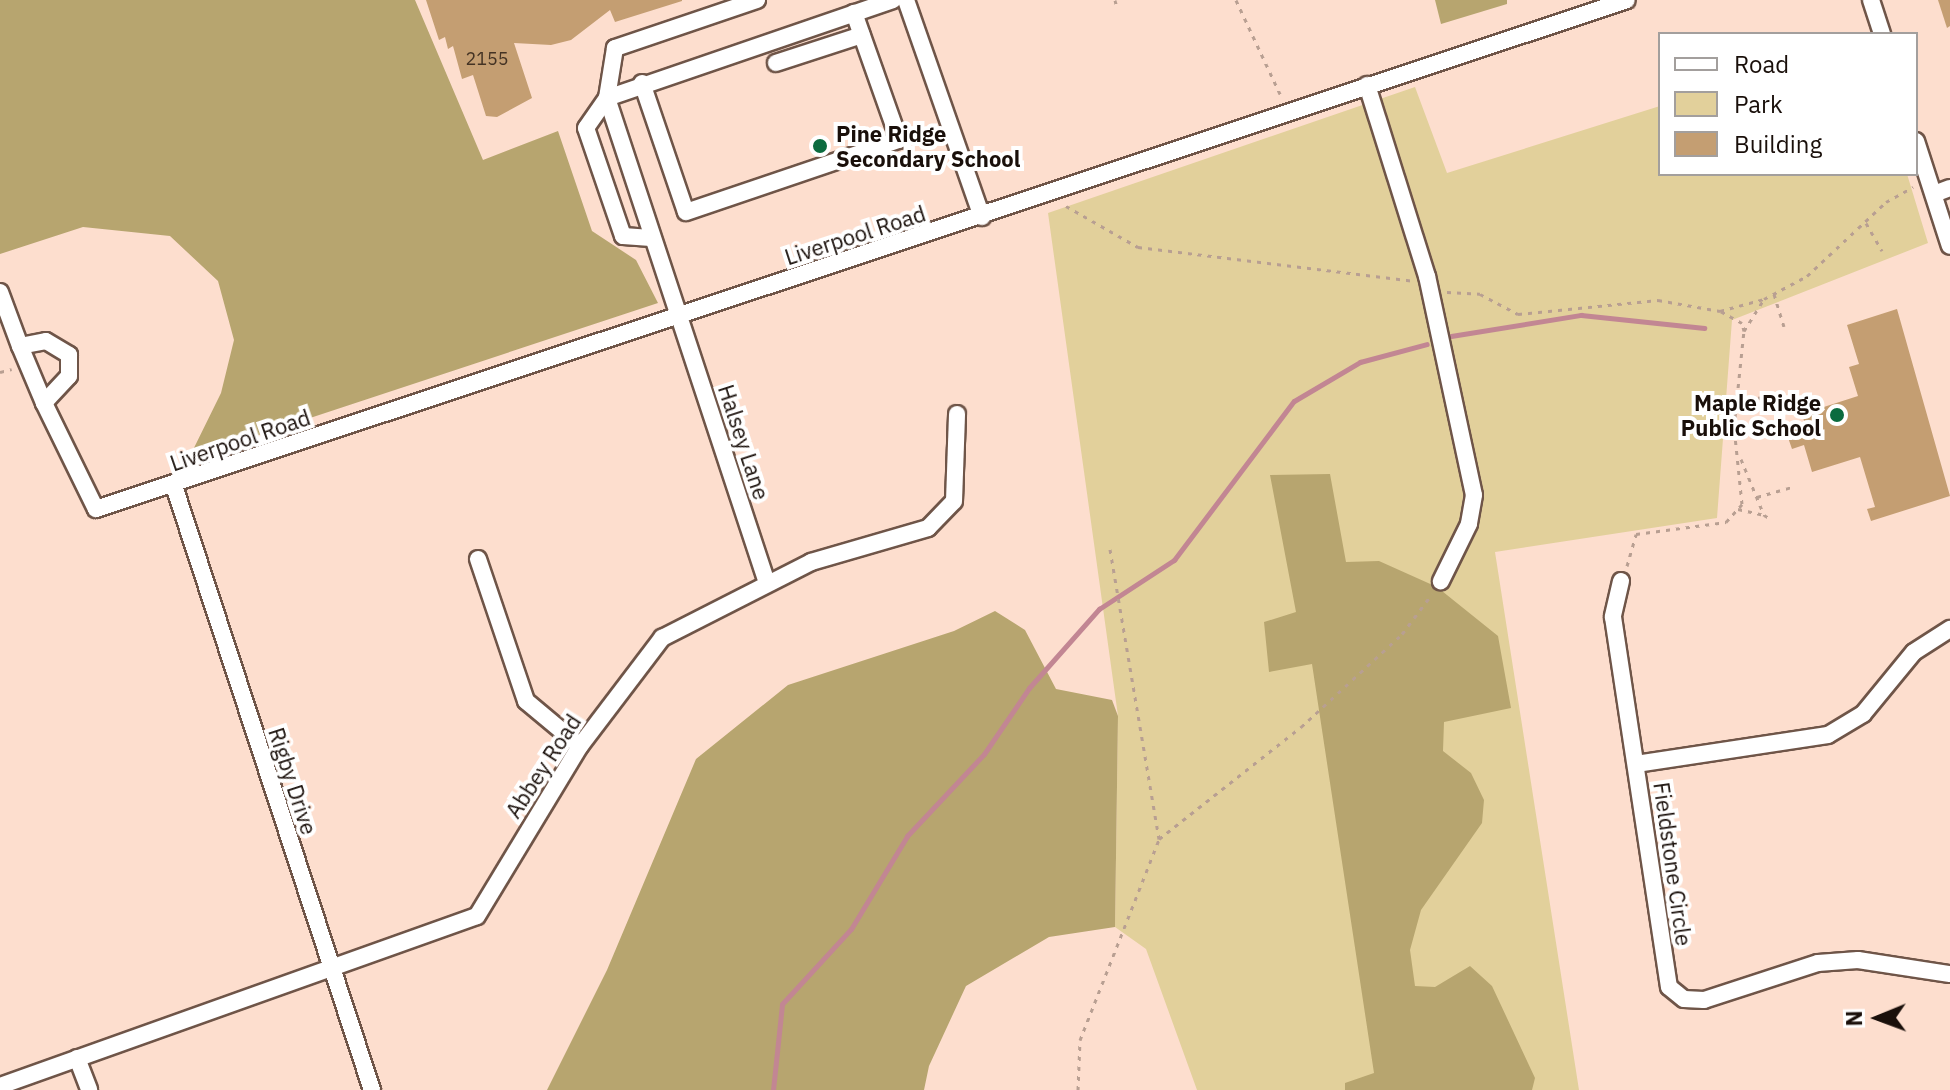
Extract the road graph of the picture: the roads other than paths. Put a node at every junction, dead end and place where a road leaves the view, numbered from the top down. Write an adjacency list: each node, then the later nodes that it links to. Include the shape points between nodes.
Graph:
1 (757, 0): 12 (street, via 615,48)
2 (893, 0): 6 (street)
3 (906, 0): 15 (street)
4 (1627, 0): 11 (street, Liverpool Road)
5 (1871, 0): 7 (street)
6 (854, 13): 8 (street); 10 (street)
7 (1881, 32)
8 (862, 35): 9 (street); 10 (street, via 899,140 686,212)
9 (776, 63)
10 (642, 83): 12 (street)
11 (1367, 85): 15 (street, Liverpool Road); 25 (street, via 1429,284 1474,495 1469,524)
12 (607, 98): 16 (street, Halsey Lane); 16 (street, via 586,128 623,236)
13 (1918, 146): 14 (street, via 1929,176)
14 (1942, 191): 17 (street)
15 (982, 217): 19 (street, Liverpool Road)
16 (651, 238): 19 (street, Halsey Lane)
17 (1950, 246)
18 (0, 292): 20 (street)
19 (680, 315): 23 (street, Liverpool Road); 27 (street, Halsey Lane)
20 (20, 346): 21 (street); 21 (street, via 46,341 69,355 69,376)
21 (44, 403): 23 (street, Liverpool Road, via 96,509)
22 (957, 414): 27 (street, Abbey Road, via 954,501 928,528 811,562)
23 (174, 486): 31 (street, Rigby Drive)
24 (478, 559): 29 (street, via 526,701)
25 (1441, 581)
26 (1621, 581): 30 (street, via 1613,617)
27 (767, 583): 29 (street, Abbey Road, via 662,638)
28 (1950, 629): 30 (street, Fieldstone Circle, via 1914,652 1863,714 1828,735)
29 (580, 746): 31 (street, Abbey Road, via 477,916)
30 (1636, 764): 32 (street, Fieldstone Circle, via 1669,987 1684,999 1704,1000 1818,963 1858,960)
31 (330, 966): 33 (street, Abbey Road); 36 (street, Rigby Drive)
32 (1950, 974)
33 (77, 1058): 34 (street, Abbey Road); 35 (street)
34 (0, 1086)
35 (89, 1090)
36 (372, 1090)

